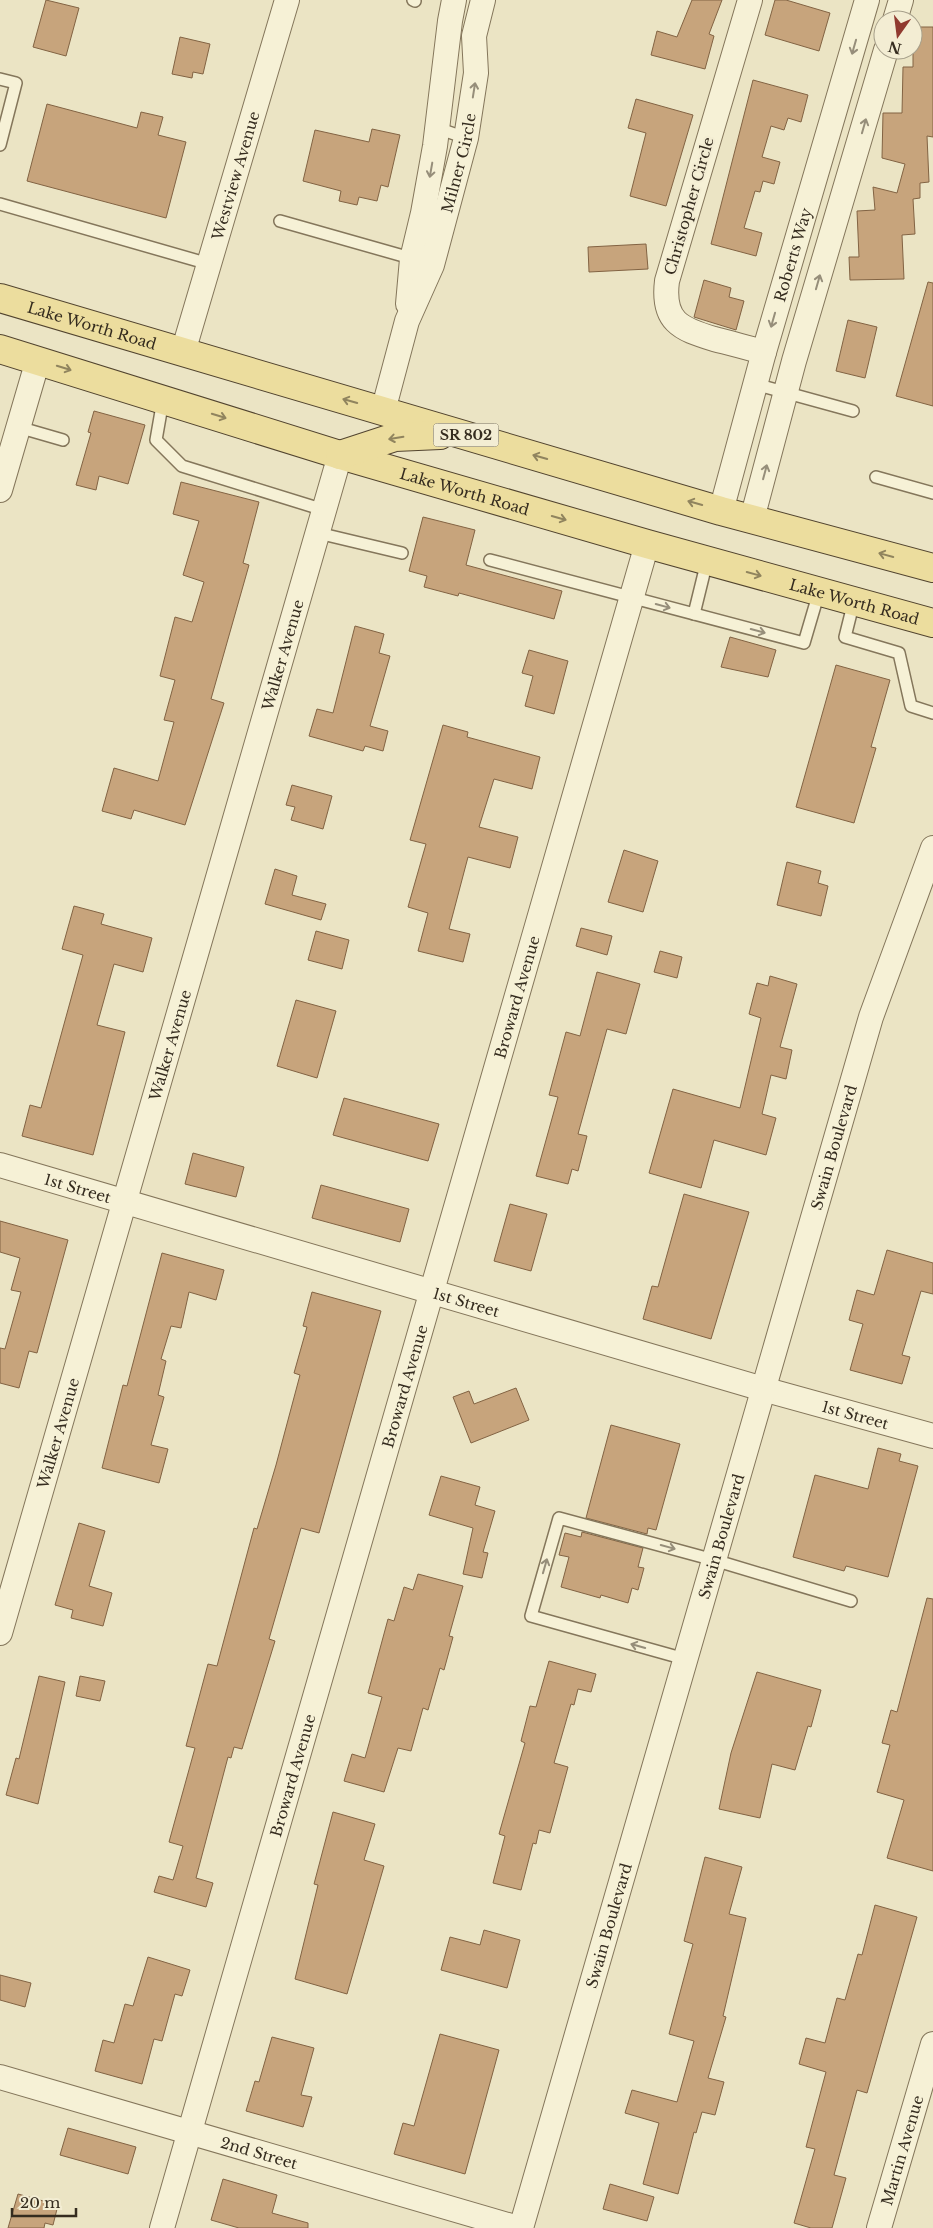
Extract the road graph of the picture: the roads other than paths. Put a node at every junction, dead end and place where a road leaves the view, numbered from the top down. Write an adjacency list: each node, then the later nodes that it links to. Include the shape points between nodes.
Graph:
1 (287, 0): 14 (street, Westview Avenue)
2 (454, 0): 8 (street, Milner Circle)
3 (483, 0): 9 (street, Milner Circle, one-way to 3, via 476,73 474,36)
4 (750, 0): 18 (street, Christopher Circle, via 666,281 665,295 668,310 687,331)
5 (867, 0): 18 (street, Roberts Way, one-way to 18)
6 (883, 60): 21 (street, one-way to 6)
7 (0, 78): 10 (lane, via 16,83)
8 (437, 128): 9 (lane); 13 (street, Milner Circle, one-way to 13, via 423,213)
9 (466, 138): 13 (street, Milner Circle)
10 (0, 145)
11 (0, 204): 14 (lane)
12 (280, 221): 13 (lane)
13 (422, 262): 23 (street, Milner Circle)
14 (209, 264): 17 (street, Westview Avenue)
15 (0, 298): 17 (main road, Lake Worth Road / SR 802)
16 (0, 349): 19 (main road, Lake Worth Road)
17 (183, 352): 23 (main road, Lake Worth Road / SR 802, one-way to 17)
18 (764, 352): 20 (street, Roberts Way)
19 (38, 360): 22 (main road, Lake Worth Road, one-way to 22); 25 (street)
20 (755, 384): 21 (lane); 33 (street, Roberts Way)
21 (786, 393): 24 (lane); 34 (street, one-way to 21)
22 (164, 399): 28 (main road, Lake Worth Road, one-way to 28); 32 (lane, via 156,440 182,466)
23 (383, 411): 26 (main road, Lake Worth Road / SR 802)
24 (853, 411)
25 (18, 428): 27 (lane); 30 (street)
26 (462, 434): 28 (main road, one-way to 28, via 395,437); 33 (main road, Lake Worth Road / SR 802, one-way to 26)
27 (62, 440)
28 (340, 455): 32 (street, Walker Avenue); 36 (main road, Lake Worth Road, one-way to 36)
29 (876, 477): 31 (lane)
30 (0, 490)
31 (933, 493)
32 (324, 510): 35 (street, Walker Avenue)
33 (721, 511): 34 (main road, Lake Worth Road / SR 802)
34 (752, 519): 40 (main road, Lake Worth Road / SR 802, one-way to 34)
35 (318, 533): 37 (lane); 49 (street, Walker Avenue)
36 (647, 544): 39 (main road, Lake Worth Road); 42 (street, Broward Avenue)
37 (402, 553)
38 (490, 560): 42 (lane)
39 (707, 561): 41 (main road, Lake Worth Road, one-way to 41); 44 (lane)
40 (933, 568)
41 (819, 592): 43 (main road, Lake Worth Road); 44 (lane, one-way to 41, via 804,643)
42 (632, 598): 44 (lane, one-way to 44); 50 (street, Broward Avenue)
43 (854, 601): 45 (main road, Lake Worth Road); 46 (lane, via 844,638 899,653 911,706)
44 (694, 614)
45 (933, 623)
46 (933, 713)
47 (933, 848): 51 (street, Swain Boulevard, via 871,1017)
48 (0, 1165): 49 (street, 1st Street)
49 (125, 1201): 50 (street, 1st Street); 55 (street, Walker Avenue)
50 (432, 1292): 51 (street, 1st Street); 59 (street, Broward Avenue)
51 (763, 1389): 52 (street, 1st Street); 53 (street, Swain Boulevard)
52 (933, 1436)
53 (714, 1560): 54 (lane); 56 (street, Swain Boulevard); 56 (lane, one-way to 53, via 531,1616 559,1518)
54 (851, 1601)
55 (0, 1634)
56 (685, 1659): 61 (street, Swain Boulevard)
57 (933, 2044): 62 (street, Martin Avenue)
58 (0, 2077): 59 (street, 2nd Street)
59 (189, 2132): 60 (street, Broward Avenue); 61 (street, 2nd Street)
60 (162, 2228)
61 (519, 2228)
62 (879, 2228)

